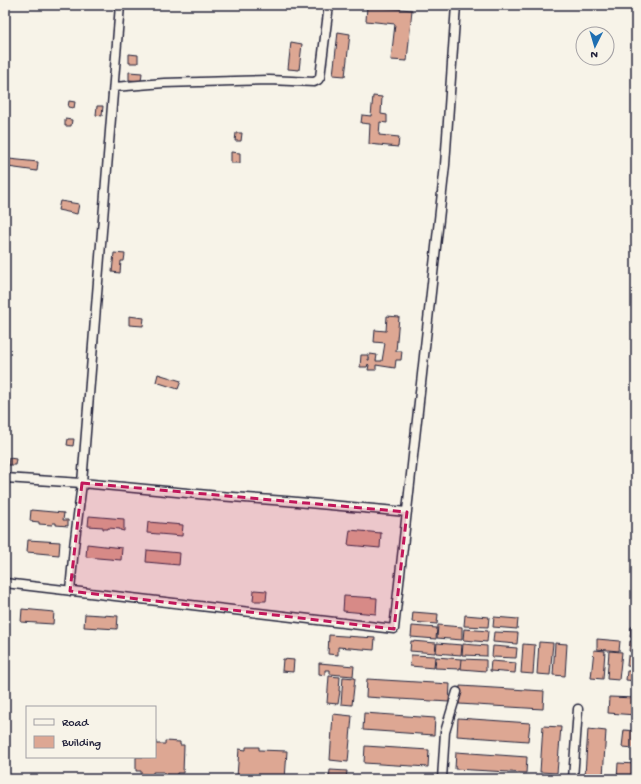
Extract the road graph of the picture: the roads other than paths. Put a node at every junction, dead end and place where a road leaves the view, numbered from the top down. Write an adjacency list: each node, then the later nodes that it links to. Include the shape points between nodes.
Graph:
1 (120, 5): 4 (street)
2 (329, 5): 4 (street, via 320,76 314,82 269,80)
3 (456, 5): 7 (street, via 445,165)
4 (114, 87): 6 (street)
5 (5, 478): 6 (street)
6 (82, 483): 7 (street); 9 (street)
7 (406, 512): 9 (street, via 394,629)
8 (5, 583): 9 (street)
9 (70, 591)
10 (457, 692): 12 (street, via 445,732)
11 (578, 710): 13 (street)
12 (442, 779)
13 (573, 779)

